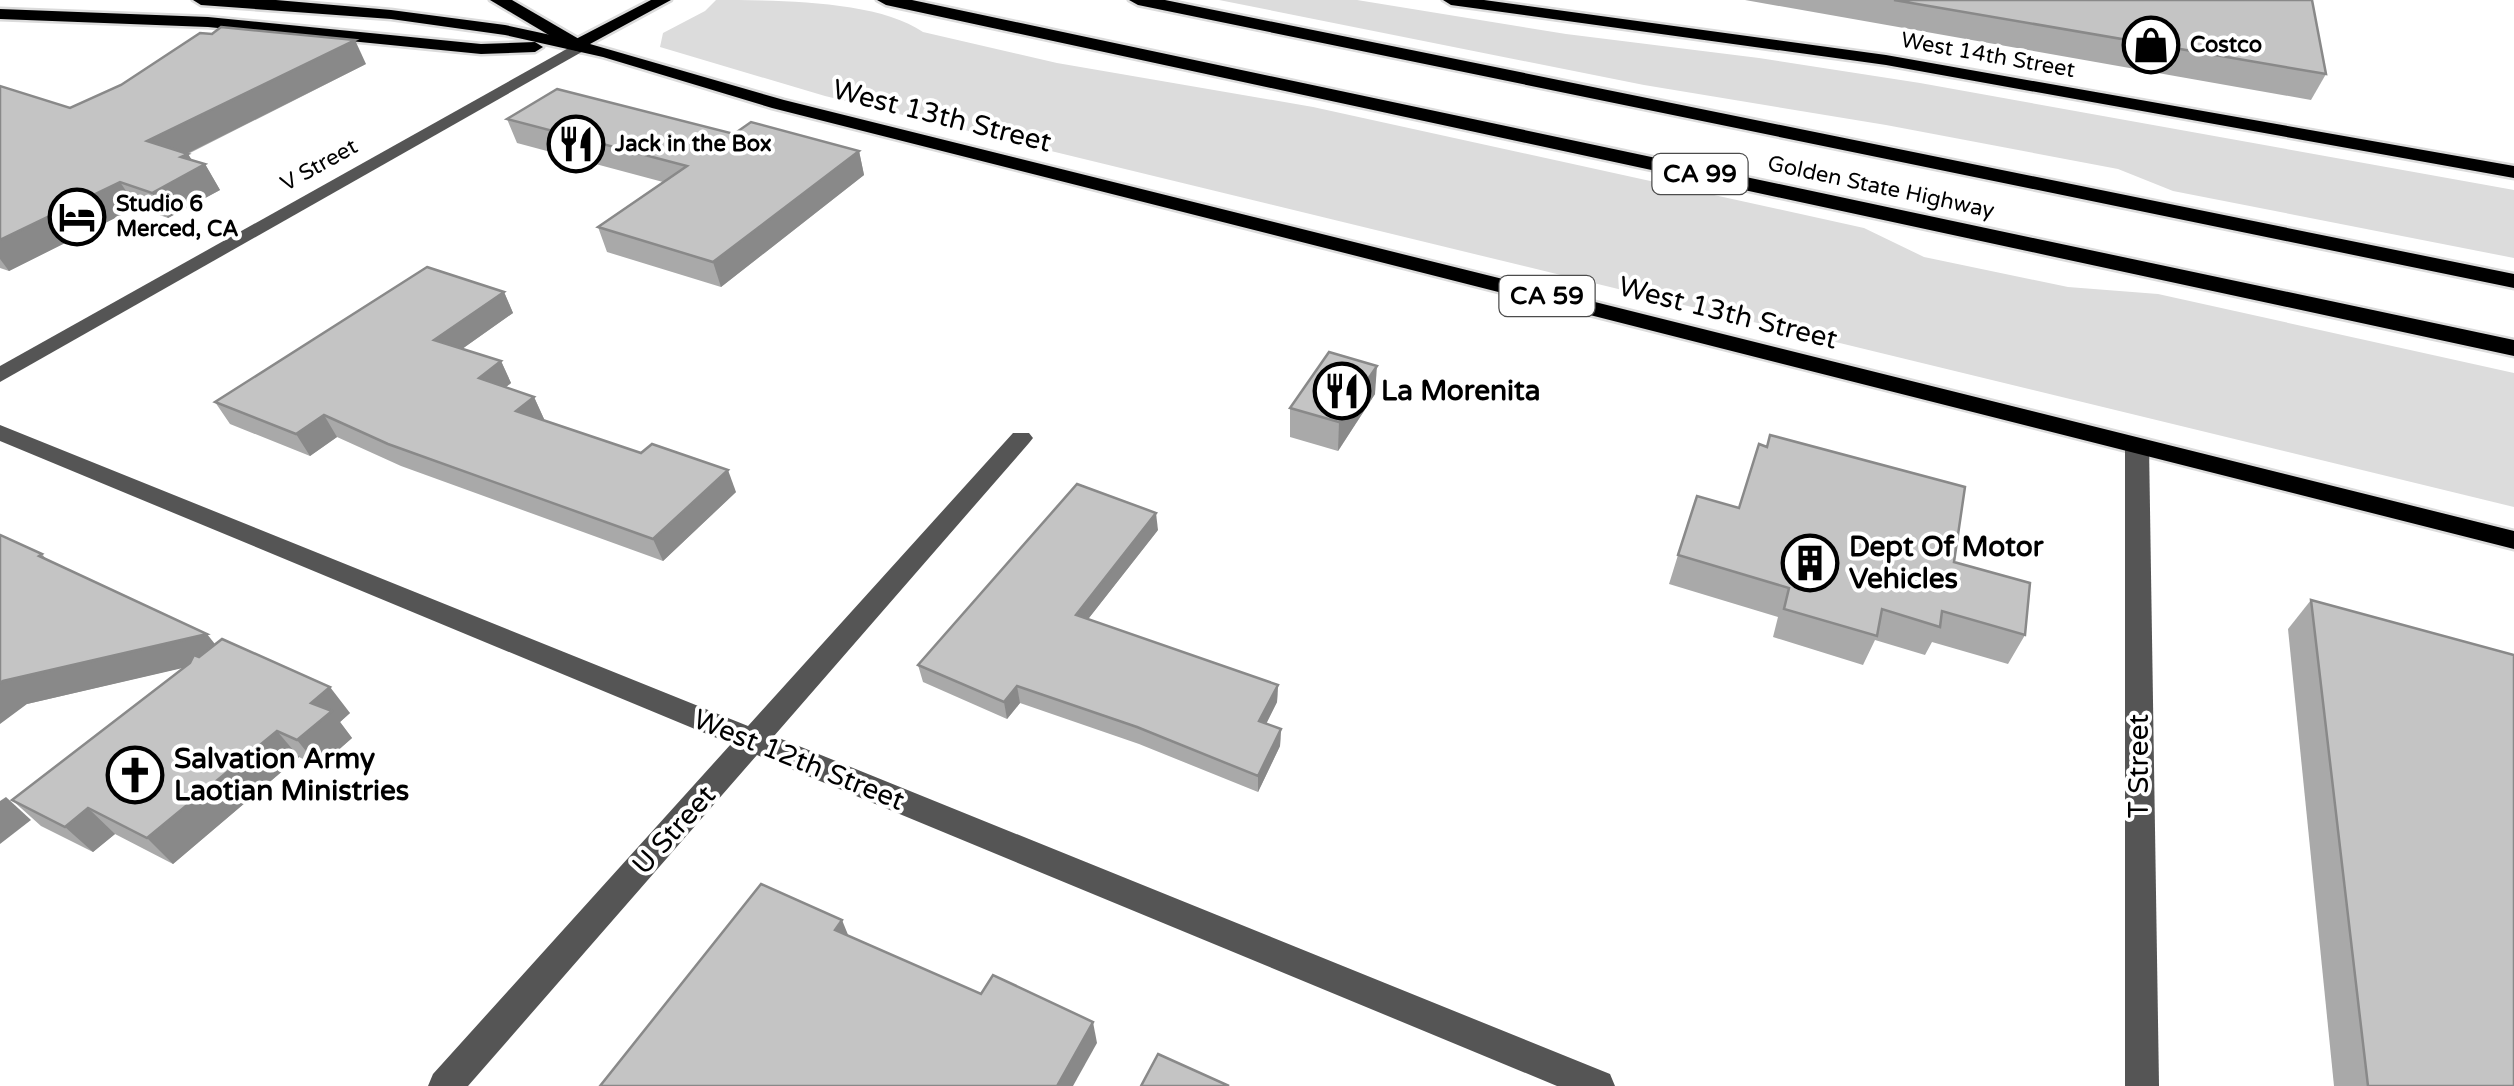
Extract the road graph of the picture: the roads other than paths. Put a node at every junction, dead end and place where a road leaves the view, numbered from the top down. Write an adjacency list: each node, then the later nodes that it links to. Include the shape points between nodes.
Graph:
1 (200, 0): 8 (main road, via 394,16)
2 (499, 0): 8 (highway)
3 (663, 0): 8 (main road, V Street)
4 (886, 0): 11 (highway, Golden State Highway / CA 99)
5 (1138, 0): 10 (highway, Golden State Highway / CA 99)
6 (1451, 0): 9 (main road, West 14th Street, via 1886,60)
7 (0, 14): 8 (main road, via 208,22 481,48)
8 (581, 46): 12 (street, V Street); 15 (main road, West 13th Street / CA 59, via 797,109)
9 (2514, 172)
10 (2514, 281)
11 (2514, 348)
12 (0, 375)
13 (0, 432): 17 (street, West 12th Street)
14 (1021, 438): 17 (street, U Street)
15 (2137, 446): 16 (main road, West 13th Street / CA 59); 20 (street, T Street)
16 (2514, 540)
17 (752, 742): 18 (street, U Street); 19 (street, West 12th Street)
18 (446, 1086)
19 (1598, 1086)
20 (2142, 1086)

